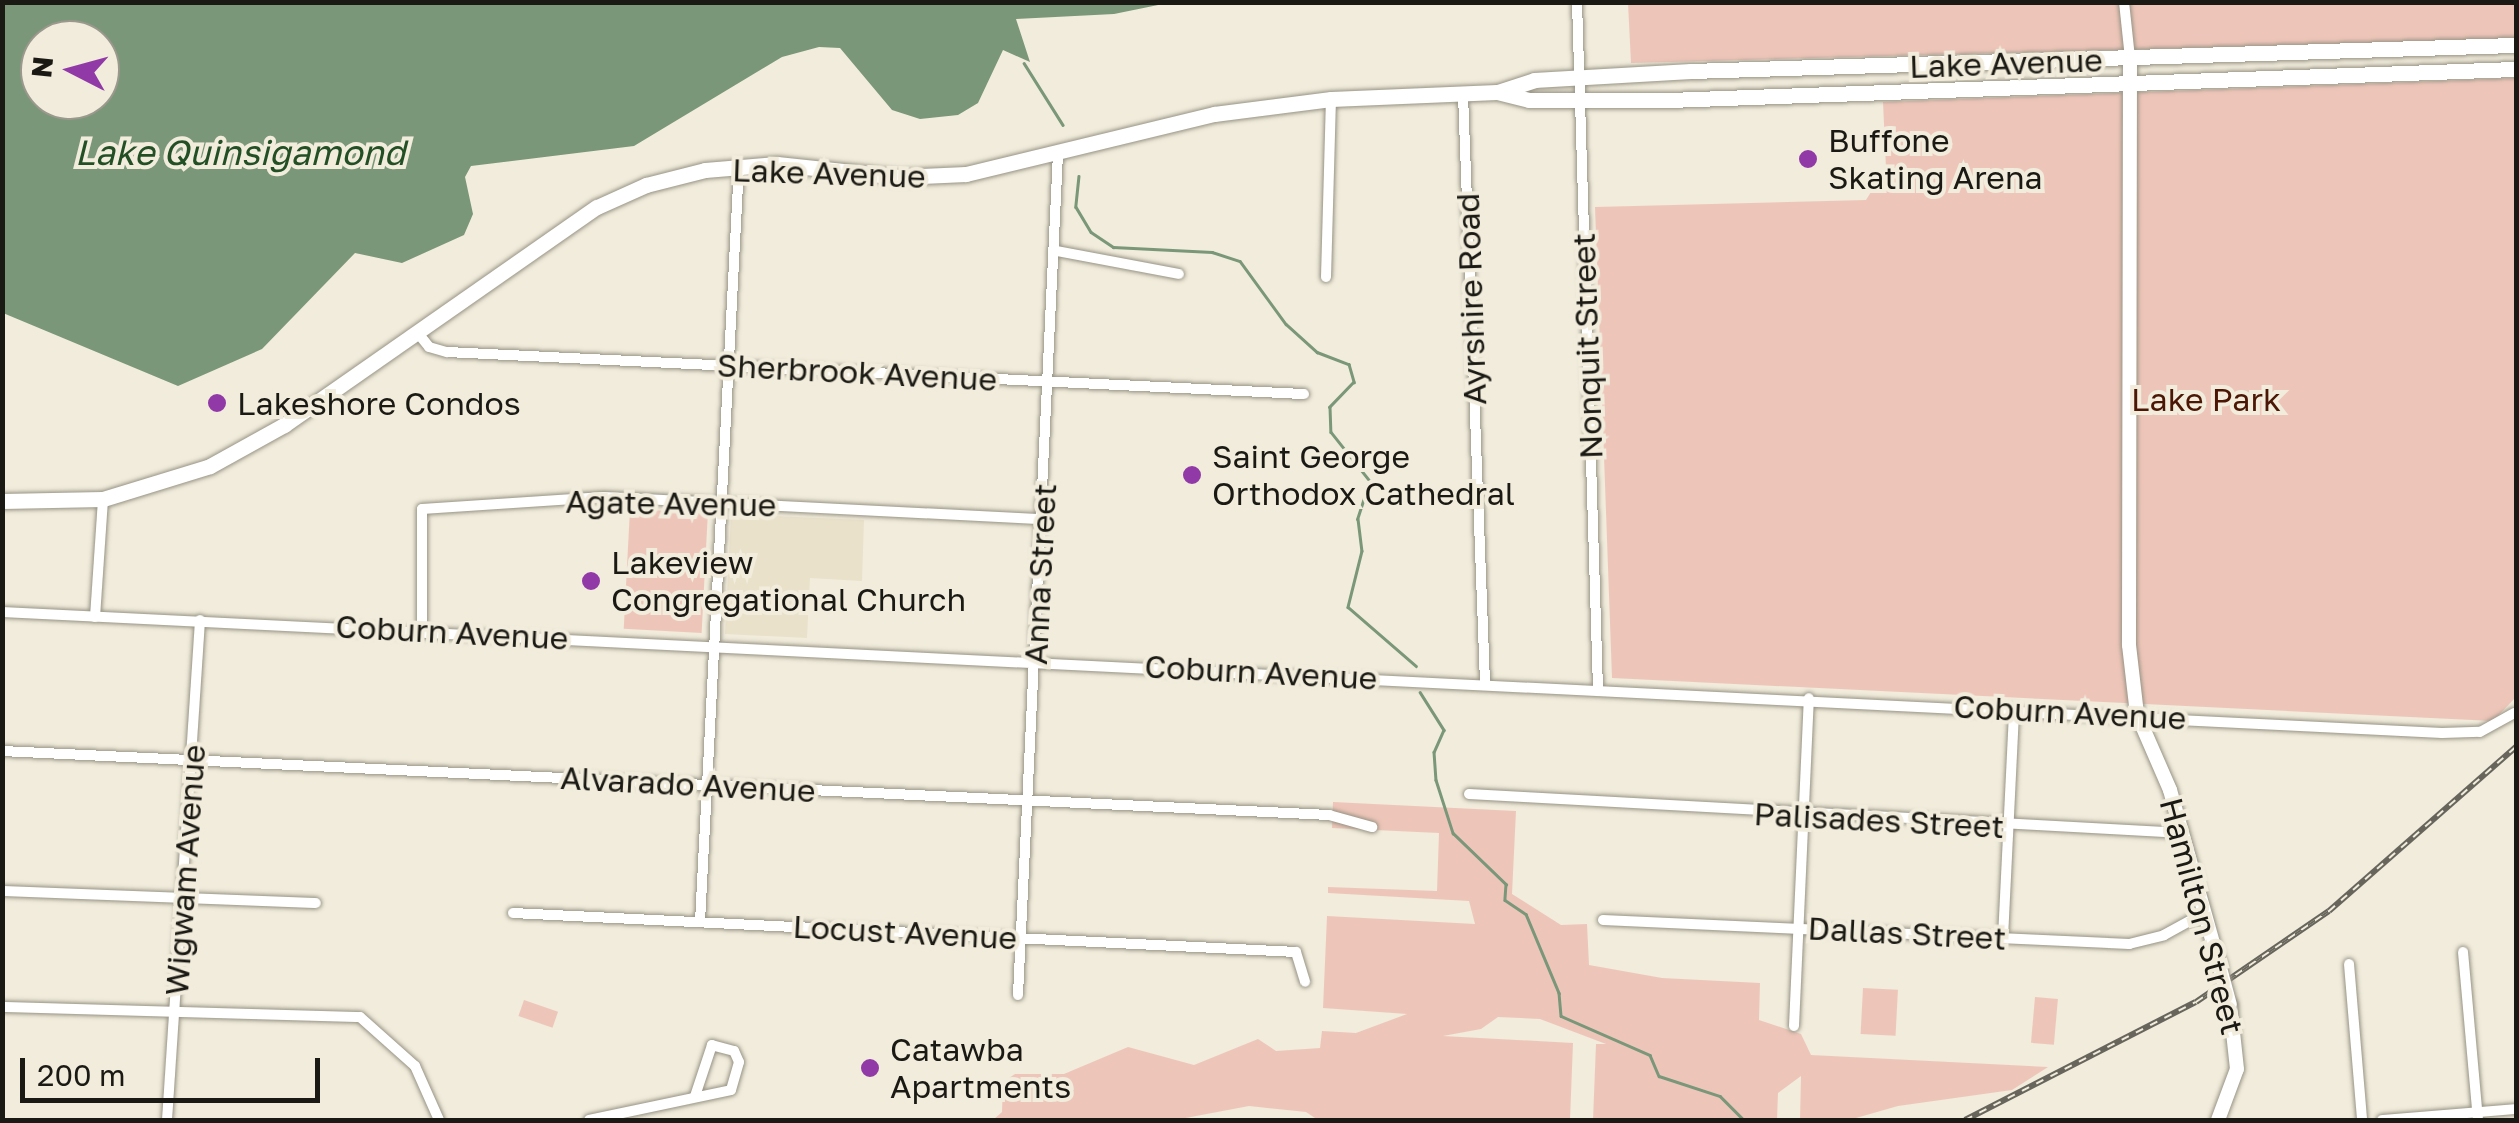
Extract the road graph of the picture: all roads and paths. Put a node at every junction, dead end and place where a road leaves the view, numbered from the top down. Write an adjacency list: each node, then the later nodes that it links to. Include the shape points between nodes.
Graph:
1 (1577, 2): 6 (street, Nonquit Street)
2 (2124, 2): 4 (street)
3 (2516, 46): 4 (main road, Lake Avenue)
4 (2130, 58): 6 (main road, Lake Avenue); 7 (main road, Hamilton Street)
5 (2516, 70): 7 (main road, Lake Avenue)
6 (1579, 78): 8 (main road, Lake Avenue, via 1534,80); 11 (street, Nonquit Street)
7 (2132, 83): 11 (main road, Lake Avenue); 36 (main road, Hamilton Street, via 2127,618)
8 (1497, 92): 9 (main road, Lake Avenue); 11 (main road, Lake Avenue)
9 (1463, 94): 10 (main road, Lake Avenue); 31 (street, Ayrshire Road)
10 (1332, 99): 12 (main road, Lake Avenue, via 1214,114); 16 (street)
11 (1579, 99): 32 (street, Nonquit Street)
12 (1058, 154): 13 (main road, Lake Avenue, via 932,177); 14 (street, Anna Street)
13 (739, 166): 17 (main road, Lake Avenue, via 660,181 613,199); 18 (street)
14 (1057, 250): 15 (street); 19 (street, Anna Street)
15 (1179, 274)
16 (1326, 277)
17 (418, 332): 18 (street, Sherbrook Avenue, via 429,346 447,352); 21 (main road, Lake Avenue, via 240,451 176,480)
18 (729, 365): 19 (street, Sherbrook Avenue); 23 (street)
19 (1050, 381): 20 (street, Sherbrook Avenue); 24 (street, Anna Street)
20 (1304, 394)
21 (103, 499): 22 (main road, Lake Avenue); 26 (street)
22 (2, 501)
23 (723, 502): 24 (street, Agate Avenue); 28 (street, Agate Avenue, via 604,498 422,509); 29 (street)
24 (1042, 519): 30 (street, Anna Street)
25 (2, 612): 26 (street, Coburn Avenue)
26 (95, 617): 27 (street, Coburn Avenue)
27 (200, 620): 28 (street, Coburn Avenue); 38 (street, Wigwam Avenue)
28 (422, 630): 29 (street, Coburn Avenue)
29 (715, 645): 30 (street, Coburn Avenue); 39 (street)
30 (1036, 661): 31 (street, Coburn Avenue); 41 (street, Anna Street)
31 (1485, 684): 32 (street, Coburn Avenue)
32 (1598, 688): 33 (street, Coburn Avenue)
33 (1809, 698): 34 (street, Coburn Avenue); 42 (street)
34 (2014, 709): 36 (street, Coburn Avenue); 44 (street)
35 (2514, 713): 36 (street, Coburn Avenue, via 2472,734)
36 (2137, 714): 45 (main road, Hamilton Street)
37 (2, 751): 38 (street, Alvarado Avenue)
38 (194, 760): 39 (street, Alvarado Avenue); 47 (street, Wigwam Avenue)
39 (707, 785): 41 (street, Alvarado Avenue); 52 (street)
40 (1469, 794): 42 (street, Palisades Street)
41 (1030, 801): 43 (street, Alvarado Avenue, via 1329,815); 54 (street, Anna Street)
42 (1803, 814): 44 (street, Palisades Street); 53 (street)
43 (1372, 827)
44 (2006, 827): 45 (street, Palisades Street); 55 (street)
45 (2183, 834): 49 (main road, Hamilton Street)
46 (2, 891): 47 (street)
47 (186, 898): 48 (street); 61 (street, Wigwam Avenue, via 179,911)
48 (316, 902)
49 (2204, 912): 55 (street, Dallas Street, via 2147,942); 69 (main road, Hamilton Street, bridge, via 2230,1005 2237,1070)
50 (513, 913): 52 (street, Locust Avenue)
51 (1603, 920): 53 (street, Dallas Street)
52 (700, 922): 54 (street, Locust Avenue)
53 (1796, 928): 55 (street, Dallas Street); 62 (street)
54 (1021, 938): 58 (street, Locust Avenue, via 1296,952); 59 (street, Anna Street)
55 (2004, 938)
56 (2463, 952): 65 (street)
57 (2349, 964): 70 (street)
58 (1305, 982)
59 (1018, 995)
60 (2, 1007): 61 (street)
61 (174, 1014): 66 (street, Wigwam Avenue); 67 (street, via 360,1017 415,1066)
62 (1794, 1026)
63 (695, 1096): 63 (street, via 712,1045 734,1051 740,1062 730,1090); 68 (street)
64 (2516, 1109): 65 (street)
65 (2478, 1116): 71 (street)
66 (167, 1120)
67 (439, 1120)
68 (590, 1120)
69 (2218, 1120)
70 (2362, 1120)
71 (2382, 1120)

